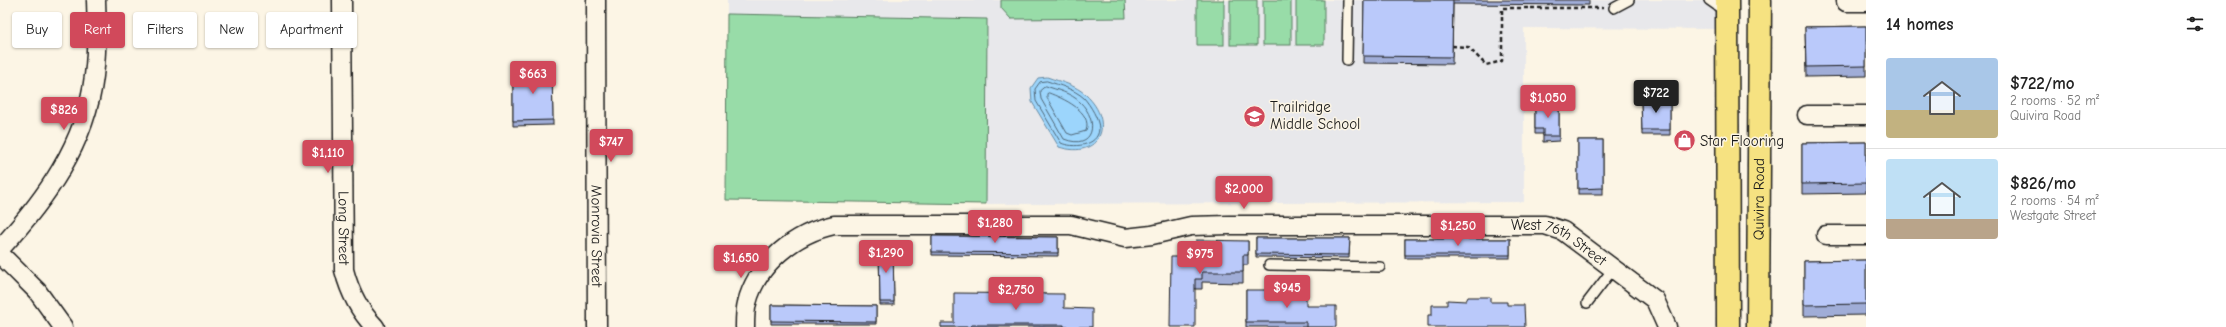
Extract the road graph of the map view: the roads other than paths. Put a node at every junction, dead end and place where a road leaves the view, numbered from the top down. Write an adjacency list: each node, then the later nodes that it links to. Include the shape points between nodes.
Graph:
1 (96, 0): 17 (street, via 94,77 86,114 74,146 58,176 32,214)
2 (342, 0): 24 (street, Long Street, via 344,270 353,297 363,315)
3 (596, 0): 25 (street, Monrovia Street)
4 (1348, 0): 12 (lane)
5 (1629, 0): 11 (lane)
6 (1709, 0): 10 (lane)
7 (1760, 0): 29 (main road, Quivira Road)
8 (1846, 0): 9 (street)
9 (1866, 2)
10 (1727, 6): 28 (main road, Quivira Road)
11 (1614, 8)
12 (1347, 60)
13 (1807, 115): 14 (street)
14 (1866, 115)
15 (1826, 235): 16 (street)
16 (1866, 235)
17 (0, 249)
18 (0, 254): 23 (street, via 37,291)
19 (1270, 265): 20 (lane)
20 (1380, 267)
21 (1613, 268): 22 (lane); 26 (street, West 76th Street, via 1563,231 1545,225 1191,226 1125,238 1071,225 834,225 819,228 795,240 768,264 756,282 747,303); 27 (street, West 76th Street, via 1655,300)
22 (1587, 303)
23 (63, 327)
24 (375, 327)
25 (597, 327)
26 (745, 327)
27 (1667, 327)
28 (1728, 327)
29 (1758, 327)

